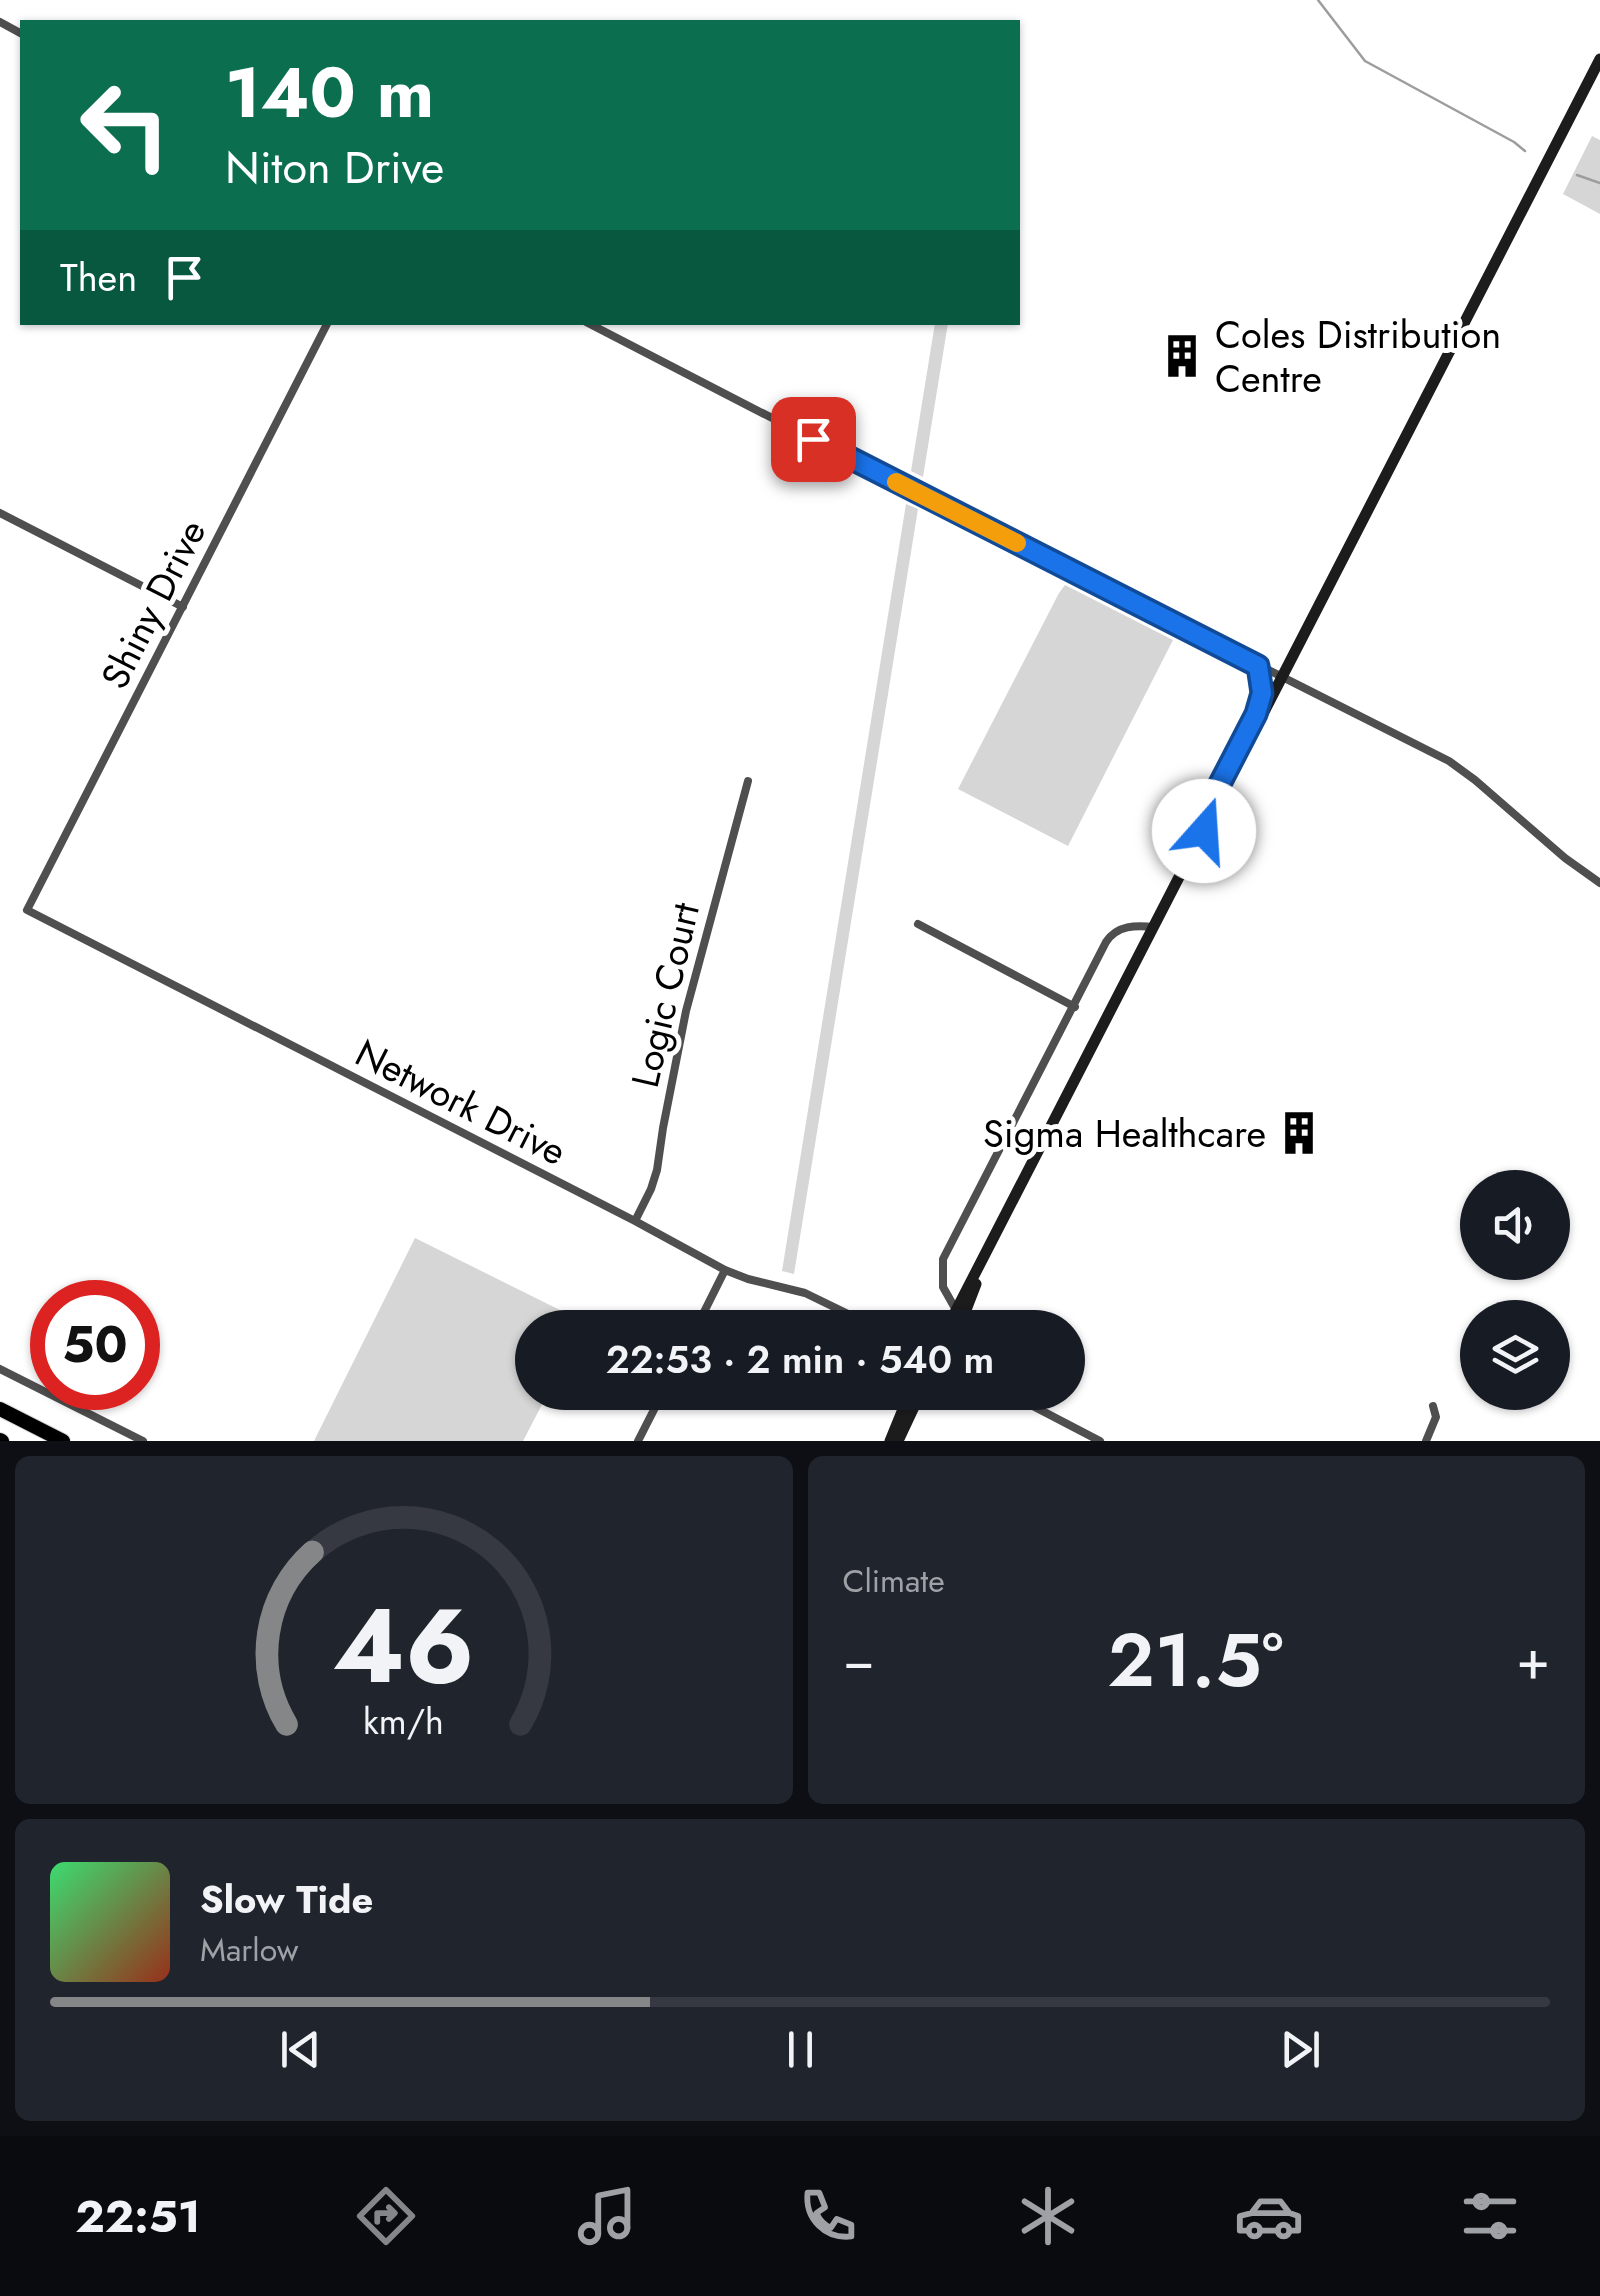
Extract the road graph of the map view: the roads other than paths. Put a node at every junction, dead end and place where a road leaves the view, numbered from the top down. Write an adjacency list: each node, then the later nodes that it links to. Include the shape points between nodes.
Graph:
1 (1600, 60): 7 (main road)
2 (326, 325): 5 (street, Shiny Drive)
3 (592, 325): 6 (street)
4 (0, 513): 5 (street)
5 (183, 606): 11 (street, Shiny Drive)
6 (1258, 666): 7 (street); 9 (main road, via 1262,693 1256,714 1212,799)
7 (1283, 678): 9 (main road); 10 (street, via 1449,761)
8 (748, 781): 15 (street, Logic Court, via 686,1011 657,1170)
9 (1204, 831): 13 (main road)
10 (1600, 883)
11 (27, 910): 15 (street, Network Drive)
12 (918, 924): 14 (street)
13 (1154, 927): 14 (street, via 1112,934); 16 (main road)
14 (1075, 1006): 20 (street, via 943,1259 942,1287)
15 (635, 1221): 17 (street, Network Drive)
16 (987, 1252): 20 (main road); 21 (main road)
17 (726, 1270): 18 (street); 19 (street, Network Drive)
18 (705, 1310)
19 (840, 1310)
20 (956, 1310)
21 (966, 1310)
22 (0, 1369): 30 (street)
23 (1432, 1406): 34 (street, via 1436,1416)
24 (0, 1409): 29 (highway)
25 (653, 1410): 31 (street)
26 (904, 1410): 32 (main road)
27 (912, 1410): 32 (main road)
28 (1041, 1410): 33 (street)
29 (62, 1441)
30 (143, 1441)
31 (638, 1441)
32 (893, 1441)
33 (1100, 1441)
34 (1426, 1441)

